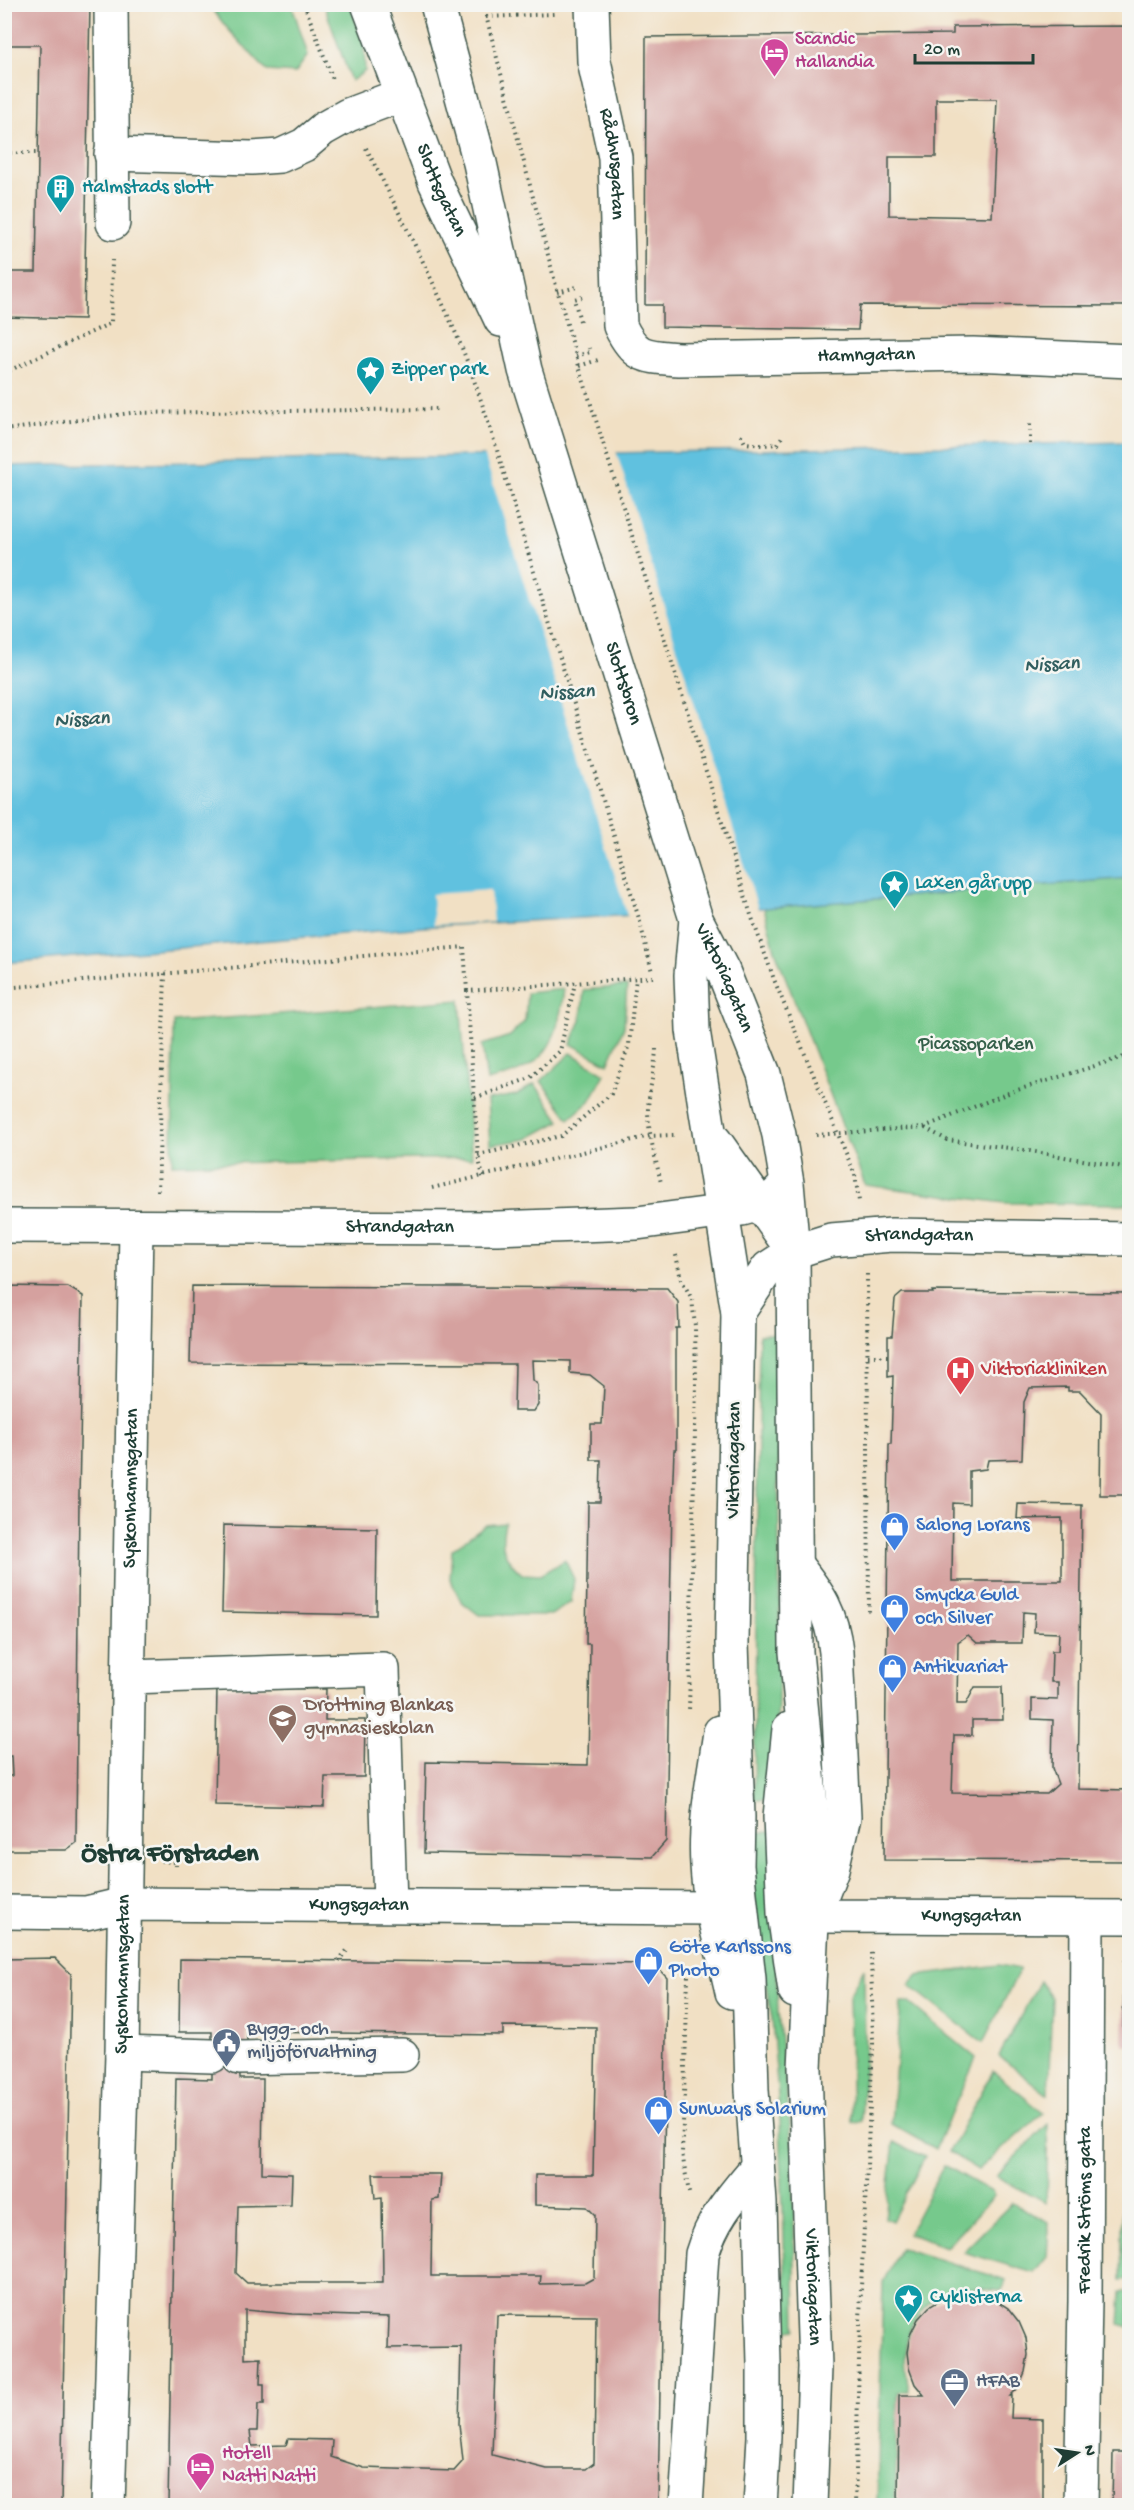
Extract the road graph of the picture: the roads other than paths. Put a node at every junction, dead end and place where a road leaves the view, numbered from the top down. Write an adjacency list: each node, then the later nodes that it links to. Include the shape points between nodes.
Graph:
1 (111, 4): 6 (main road)
2 (368, 4): 5 (main road, Slottsgatan)
3 (436, 4): 10 (main road, Slottsgatan, via 480,163)
4 (592, 4): 8 (main road, Rådhusgatan, via 594,61 615,157)
5 (401, 95): 6 (main road, via 348,115 280,156); 10 (main road, Slottsgatan, via 435,182)
6 (111, 154): 7 (main road)
7 (113, 223)
8 (620, 326): 9 (main road, Hamngatan, via 628,342 644,356 679,359 973,354)
9 (1130, 361)
10 (525, 370): 11 (main road, Slottsgatan)
11 (549, 449): 12 (main road, Slottsbron)
12 (696, 919): 13 (main road, Viktoriagatan, via 691,975 693,1030); 14 (main road, Viktoriagatan, via 723,971 764,1074)
13 (710, 1135): 15 (main road, Viktoriagatan); 16 (main road, Viktoriagatan)
14 (787, 1184): 15 (main road, Strandgatan); 20 (main road, Viktoriagatan)
15 (760, 1204): 16 (main road, Strandgatan); 20 (main road, Viktoriagatan)
16 (723, 1212): 18 (main road, Strandgatan, via 637,1223 496,1228); 21 (main road, Viktoriagatan)
17 (4, 1226): 18 (main road, Strandgatan)
18 (136, 1227): 25 (main road, Syskonhamnsgatan)
19 (1130, 1239): 20 (main road, Strandgatan, via 864,1236)
20 (793, 1251): 21 (main road, Strandgatan, via 768,1268); 22 (main road, Viktoriagatan)
21 (738, 1313): 23 (main road, Viktoriagatan)
22 (795, 1564): 24 (main road, Viktoriagatan); 30 (main road, via 815,1589 833,1626 836,1652 844,1817 832,1869)
23 (732, 1643): 28 (main road, Viktoriagatan, via 708,1816 706,1864); 36 (main road, Viktoriagatan, via 737,1866 749,1979)
24 (796, 1652): 30 (main road, Viktoriagatan, via 812,1817); 35 (main road, Viktoriagatan, via 780,1817 784,1913)
25 (128, 1677): 26 (main road, Syskonhamnsgatan); 27 (main road, via 383,1669)
26 (124, 1904): 27 (main road, Kungsgatan); 29 (main road, Kungsgatan, via 86,1913); 33 (main road, Syskonhamnsgatan)
27 (390, 1905): 28 (main road, Kungsgatan)
28 (712, 1908): 36 (main road, Viktoriagatan)
29 (4, 1912)
30 (814, 1916): 31 (main road, Kungsgatan); 35 (main road, Viktoriagatan)
31 (1087, 1917): 32 (main road, Kungsgatan); 42 (main road, Fredrik Ströms gata)
32 (1130, 1917)
33 (122, 2054): 34 (main road); 38 (main road, Syskonhamnsgatan)
34 (402, 2055)
35 (805, 2068): 41 (main road, Viktoriagatan, via 815,2367)
36 (753, 2090): 37 (main road, Viktoriagatan)
37 (757, 2167): 39 (main road, via 720,2211 702,2254); 40 (main road, Viktoriagatan, via 764,2364)
38 (108, 2505)
39 (686, 2505)
40 (760, 2505)
41 (810, 2505)
42 (1081, 2505)

